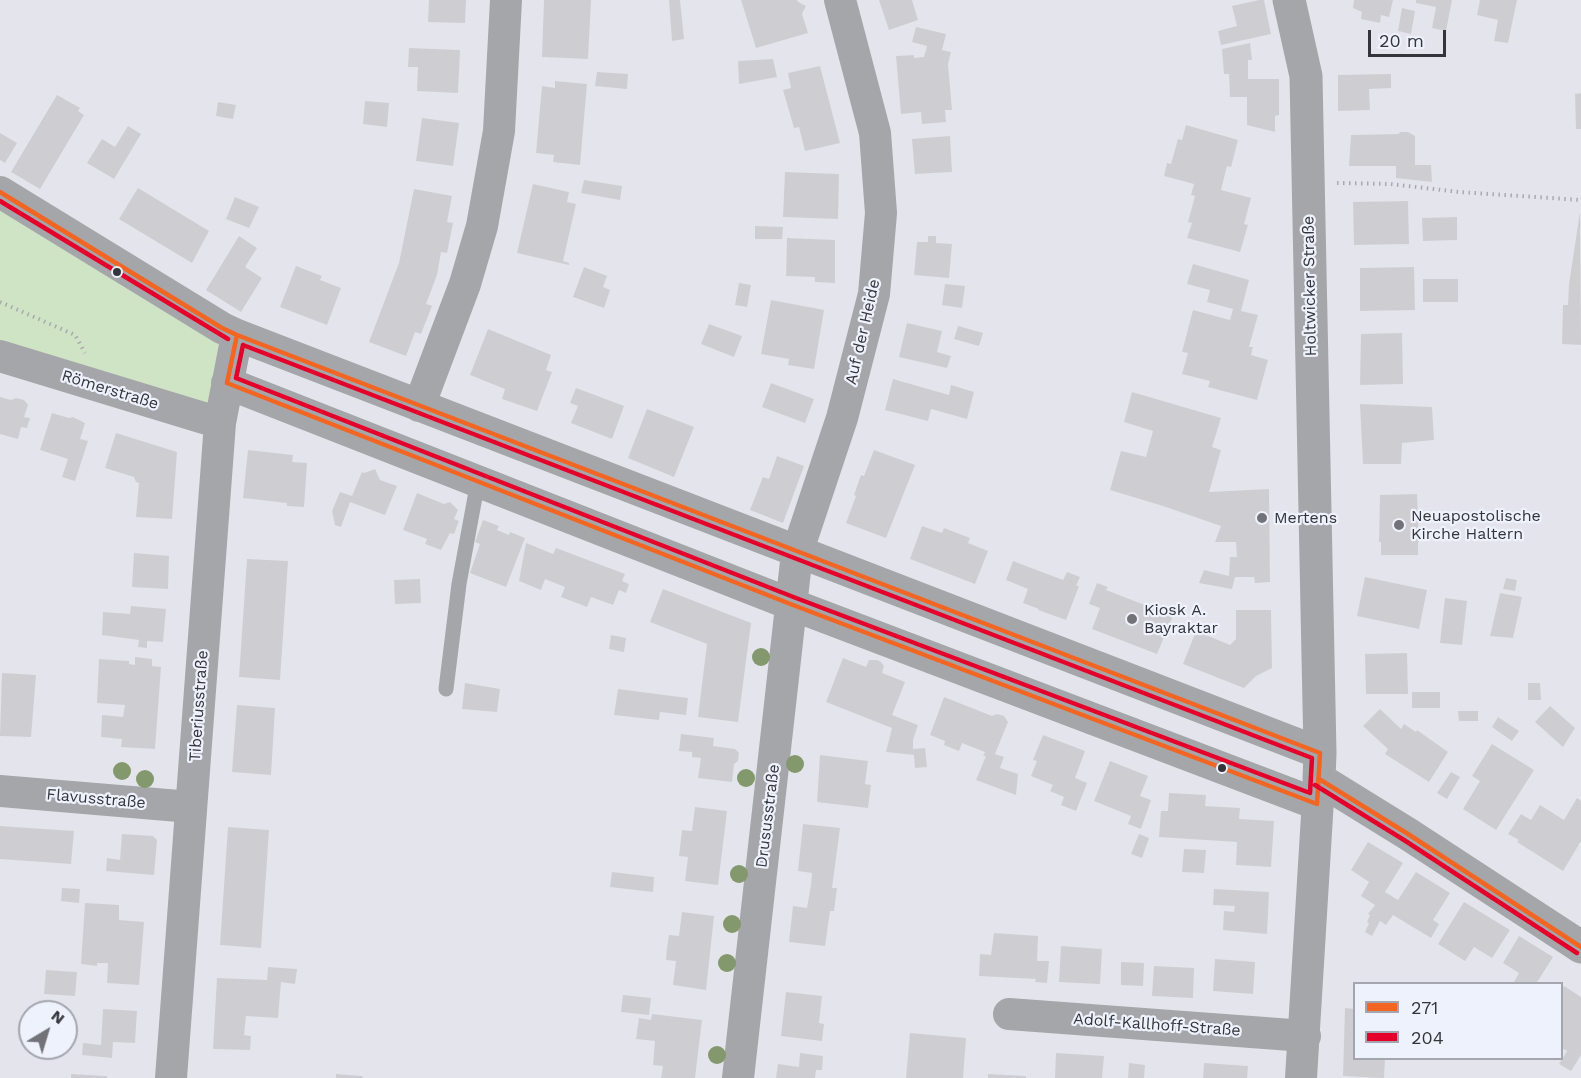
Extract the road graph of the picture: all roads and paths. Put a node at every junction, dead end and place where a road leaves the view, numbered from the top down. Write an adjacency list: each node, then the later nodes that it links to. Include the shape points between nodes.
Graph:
1 (506, 0): 12 (street, via 499,131 482,226 465,284)
2 (840, 0): 15 (street, Auf der Heide, via 875,133 880,213 874,294 843,418)
3 (1289, 0): 4 (street, Holtwicker Straße, via 1306,76)
4 (1308, 183): 6 (path, via 1390,184); 18 (street, Holtwicker Straße)
5 (0, 192): 8 (street)
6 (1581, 201)
7 (0, 302): 11 (path, via 75,334)
8 (237, 335): 10 (street, Tiberiusstraße); 12 (street)
9 (0, 356): 11 (street, Römerstraße)
10 (227, 383): 13 (street, Tiberiusstraße); 14 (street)
11 (107, 390): 13 (street, Römerstraße)
12 (419, 406): 15 (street)
13 (220, 423): 20 (street, Tiberiusstraße)
14 (478, 481): 16 (street); 17 (lane, via 459,584)
15 (797, 553): 16 (street, Drususstraße); 18 (street)
16 (793, 605): 18 (street); 25 (street, Drususstraße)
17 (446, 689)
18 (1319, 779): 21 (street); 23 (street, Holtwicker Straße)
19 (0, 791): 20 (street, Flavusstraße)
20 (191, 807): 24 (street, Tiberiusstraße)
21 (1581, 947)
22 (1009, 1014): 23 (street, Adolf-Kallhoff-Straße)
23 (1305, 1036): 26 (street, Holtwicker Straße)
24 (171, 1078)
25 (738, 1078)
26 (1301, 1078)

